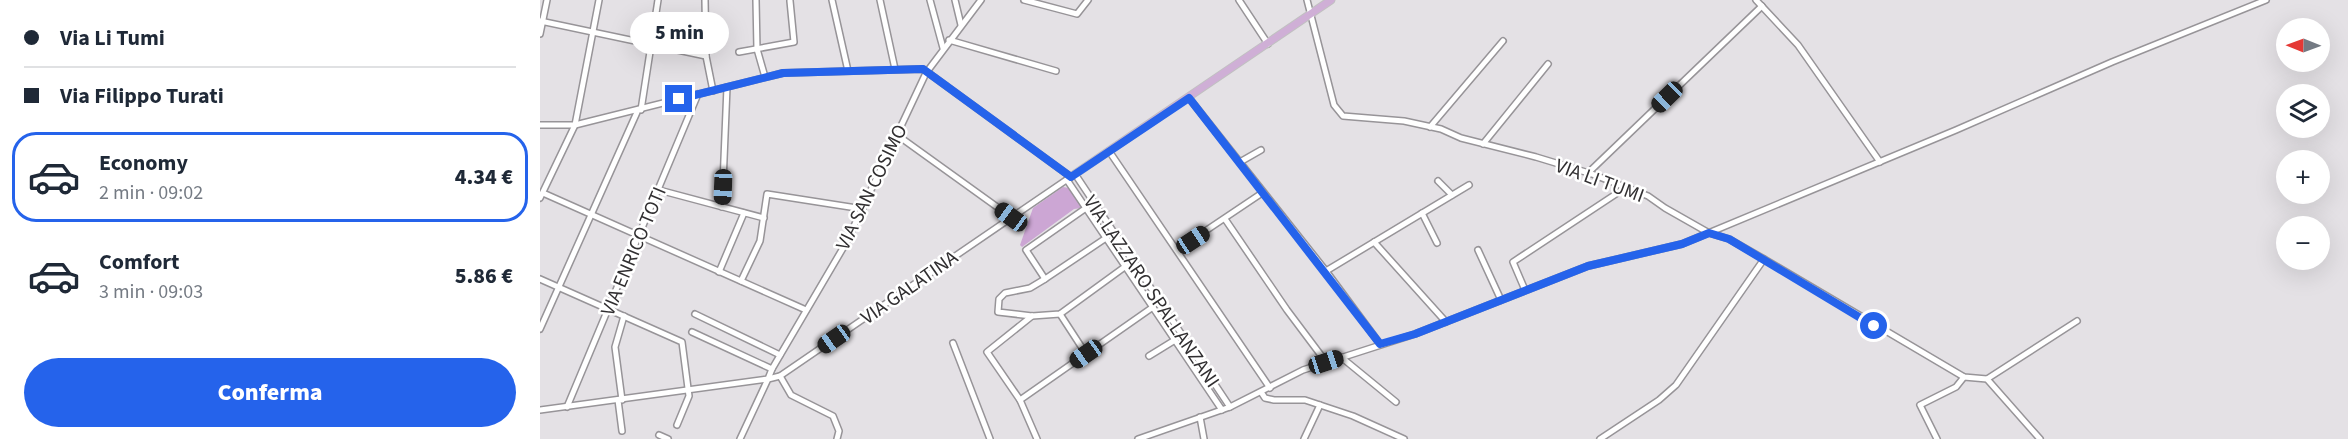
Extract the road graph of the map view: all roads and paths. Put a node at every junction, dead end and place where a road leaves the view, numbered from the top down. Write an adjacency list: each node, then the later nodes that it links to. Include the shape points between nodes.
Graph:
1 (547, 0): 21 (street)
2 (599, 0): 23 (street)
3 (658, 0): 28 (street)
4 (705, 0): 32 (street)
5 (756, 0): 30 (street)
6 (832, 0): 35 (street)
7 (880, 0): 34 (street)
8 (930, 0): 29 (street)
9 (955, 0): 22 (street)
10 (1024, 0): 11 (street, via 1077,14)
11 (1088, 0)
12 (1239, 0): 27 (street)
13 (1307, 0): 20 (street, VIA LI TUMI)
14 (1331, 0): 20 (main road)
15 (1756, 0): 19 (street)
16 (2266, 0): 52 (street)
17 (979, 1): 22 (street, VIA SAN COSIMO)
18 (790, 2): 30 (street, via 794,42)
19 (1762, 6): 52 (street, via 1798,45); 53 (street)
20 (1312, 14): 27 (main road); 46 (street, VIA LI TUMI, via 1333,101 1343,116)
21 (541, 21): 23 (street); 24 (street)
22 (961, 25): 25 (street, VIA SAN COSIMO)
23 (592, 31): 28 (street); 45 (street)
24 (540, 34)
25 (949, 40): 29 (street, VIA SAN COSIMO); 36 (street)
26 (1503, 41): 46 (street)
27 (1268, 44): 42 (main road)
28 (653, 45): 32 (street); 43 (street)
29 (942, 48): 37 (street, VIA SAN COSIMO)
30 (758, 49): 31 (street); 38 (street)
31 (739, 52)
32 (706, 56): 40 (street)
33 (1548, 64): 48 (street)
34 (895, 69): 35 (street); 37 (street, via 923,69)
35 (848, 71): 38 (street)
36 (1056, 71)
37 (926, 73): 47 (street, VIA SAN COSIMO); 54 (street)
38 (765, 77): 39 (street)
39 (727, 87): 40 (street); 62 (street)
40 (713, 91): 41 (street)
41 (698, 94): 43 (street); 58 (street, VIA ENRICO TOTI)
42 (1189, 98): 50 (main road); 51 (street)
43 (639, 110): 45 (street); 67 (street)
44 (540, 125): 45 (street)
45 (574, 125): 60 (street)
46 (1430, 127): 48 (street, VIA LI TUMI)
47 (897, 135): 64 (street, VIA SAN COSIMO); 68 (street)
48 (1483, 144): 53 (street, VIA LI TUMI)
49 (1261, 150): 51 (street)
50 (1109, 152): 54 (main road); 76 (street)
51 (1240, 162): 59 (street)
52 (1880, 162): 71 (street)
53 (1588, 173): 57 (street, VIA LI TUMI)
54 (1071, 177): 63 (street, VIA LAZZARO SPALLANZANI); 68 (street, VIA GALATINA); 120 (street, VIA LAZZARO SPALLANZANI)
55 (1438, 181): 61 (street)
56 (1469, 185): 61 (street)
57 (1625, 188): 71 (street, VIA LI TUMI, via 1648,196); 86 (street, via 1513,262)
58 (659, 190): 62 (street); 72 (street, VIA ENRICO TOTI)
59 (1262, 193): 70 (street); 80 (street)
60 (541, 195): 67 (street)
61 (1452, 195): 66 (street)
62 (722, 207): 65 (street)
63 (1086, 208): 73 (street, VIA LAZZARO SPALLANZANI); 83 (street, via 1026,250)
64 (863, 209): 69 (street, via 767,194); 90 (street, VIA SAN COSIMO)
65 (744, 213): 69 (street); 81 (street)
66 (1422, 213): 74 (street); 75 (street)
67 (591, 216): 72 (street); 85 (street)
68 (1011, 217): 108 (street, VIA GALATINA)
69 (764, 218): 84 (street, via 760,241)
70 (1225, 219): 76 (street); 106 (street)
71 (1709, 233): 78 (street, VIA LI TUMI, via 1729,239); 86 (street, via 1682,244 1588,266)
72 (638, 237): 81 (street); 89 (street, VIA ENRICO TOTI)
73 (1107, 238): 79 (street, VIA LAZZARO SPALLANZANI); 83 (street)
74 (1374, 242): 80 (street); 96 (street)
75 (1437, 243)
76 (1177, 250): 112 (street)
77 (1478, 250): 87 (street)
78 (1764, 259): 109 (street, VIA LI TUMI); 137 (street, via 1677,385)
79 (1126, 266): 88 (street, VIA LAZZARO SPALLANZANI); 92 (street)
80 (1326, 271): 101 (street)
81 (719, 272): 84 (street)
82 (540, 279): 85 (street)
83 (1046, 279): 94 (street, via 1030,288 1005,293 999,299 998,312)
84 (741, 281): 90 (street)
85 (558, 287): 89 (street); 97 (street)
86 (1525, 290): 87 (street)
87 (1501, 300): 96 (street)
88 (1154, 307): 99 (street, VIA LAZZARO SPALLANZANI); 102 (street)
89 (607, 309): 93 (street); 119 (street, VIA ENRICO TOTI)
90 (806, 310): 103 (street, VIA SAN COSIMO)
91 (695, 314): 103 (street)
92 (1060, 314): 94 (street); 102 (street)
93 (624, 316): 113 (street, via 682,342); 115 (street, via 615,347)
94 (1032, 316): 116 (street, via 987,352)
95 (2078, 321): 111 (street)
96 (1446, 322): 101 (street)
97 (540, 329)
98 (692, 332): 107 (street)
99 (1175, 340): 104 (street); 122 (street, VIA LAZZARO SPALLANZANI)
100 (953, 343): 131 (street)
101 (1380, 344): 105 (street)
102 (1086, 354): 116 (street)
103 (780, 355): 107 (street, VIA SAN COSIMO)
104 (1149, 356)
105 (1341, 357): 106 (street); 117 (street)
106 (1326, 362): 112 (street)
107 (772, 369): 110 (street, VIA SAN COSIMO)
108 (780, 376): 110 (street, VIA GALATINA); 130 (street, via 791,395 833,416 839,431)
109 (1964, 377): 111 (street, VIA LI TUMI); 138 (street, via 1956,387 1920,405)
110 (768, 379): 113 (street, VIA GALATINA); 129 (street)
111 (1987, 379): 139 (street)
112 (1270, 388): 114 (street)
113 (689, 391): 115 (street, VIA GALATINA); 124 (street)
114 (1261, 392): 118 (street, via 1266,398 1305,400); 120 (street)
115 (620, 400): 119 (street, VIA GALATINA); 125 (street)
116 (1020, 400): 132 (street)
117 (1396, 402)
118 (1320, 405): 135 (street); 136 (street)
119 (567, 407): 121 (street, VIA GALATINA)
120 (1230, 407): 122 (street)
121 (540, 410)
122 (1222, 410): 123 (street)
123 (1200, 417): 127 (street); 134 (street)
124 (676, 424)
125 (622, 431)
126 (659, 435): 128 (street)
127 (1155, 436): 133 (street)
128 (668, 439)
129 (740, 439)
130 (837, 439)
131 (990, 439)
132 (1037, 439)
133 (1138, 439)
134 (1204, 439)
135 (1304, 439)
136 (1404, 439)
137 (1600, 439)
138 (1937, 439)
139 (2040, 439)

